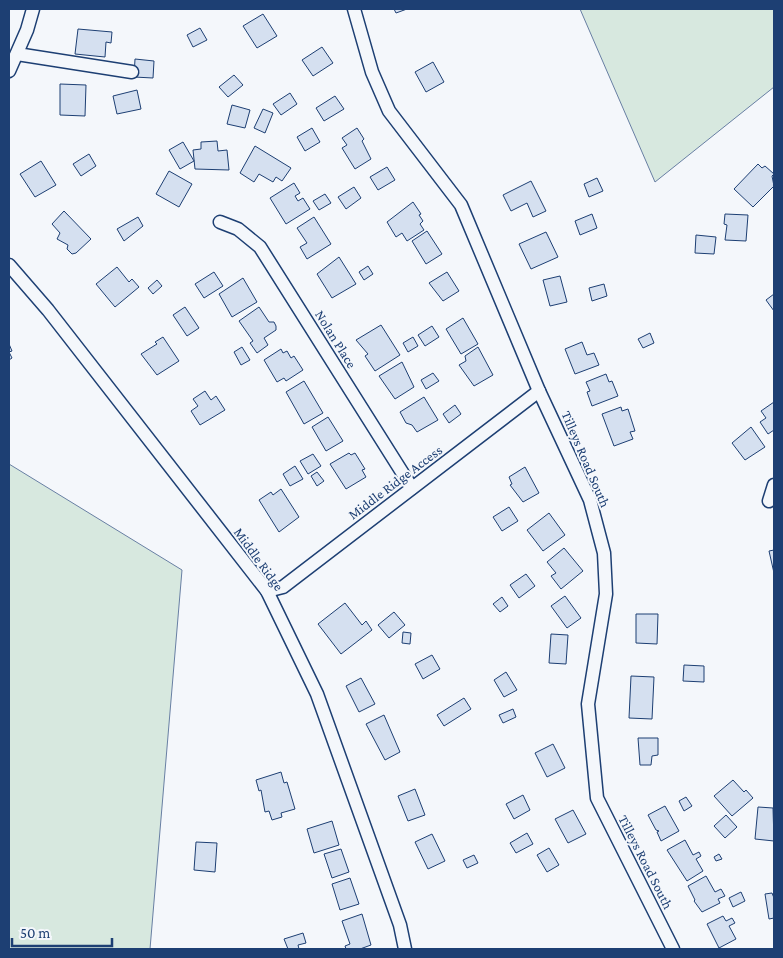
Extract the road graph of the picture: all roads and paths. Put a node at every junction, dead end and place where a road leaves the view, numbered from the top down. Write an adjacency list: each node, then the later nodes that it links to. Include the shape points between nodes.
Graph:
1 (34, 9): 3 (street)
2 (354, 9): 8 (street, Tilleys Road South, via 372,72 389,111 461,205)
3 (17, 54): 4 (street); 5 (street)
4 (9, 70)
5 (132, 72)
6 (220, 222): 10 (street, Nolan Place, via 238,229 260,247)
7 (9, 265): 12 (street, Middle Ridge, via 48,310)
8 (540, 391): 10 (street, Middle Ridge Access); 14 (street, Tilleys Road South, via 590,500 604,553 606,594 588,704 597,798)
9 (774, 484): 11 (street)
10 (412, 488): 12 (street, Middle Ridge Access, via 283,587)
11 (769, 501)
12 (267, 592): 13 (street, Middle Ridge, via 317,694 400,926)
13 (405, 949)
14 (673, 949)

